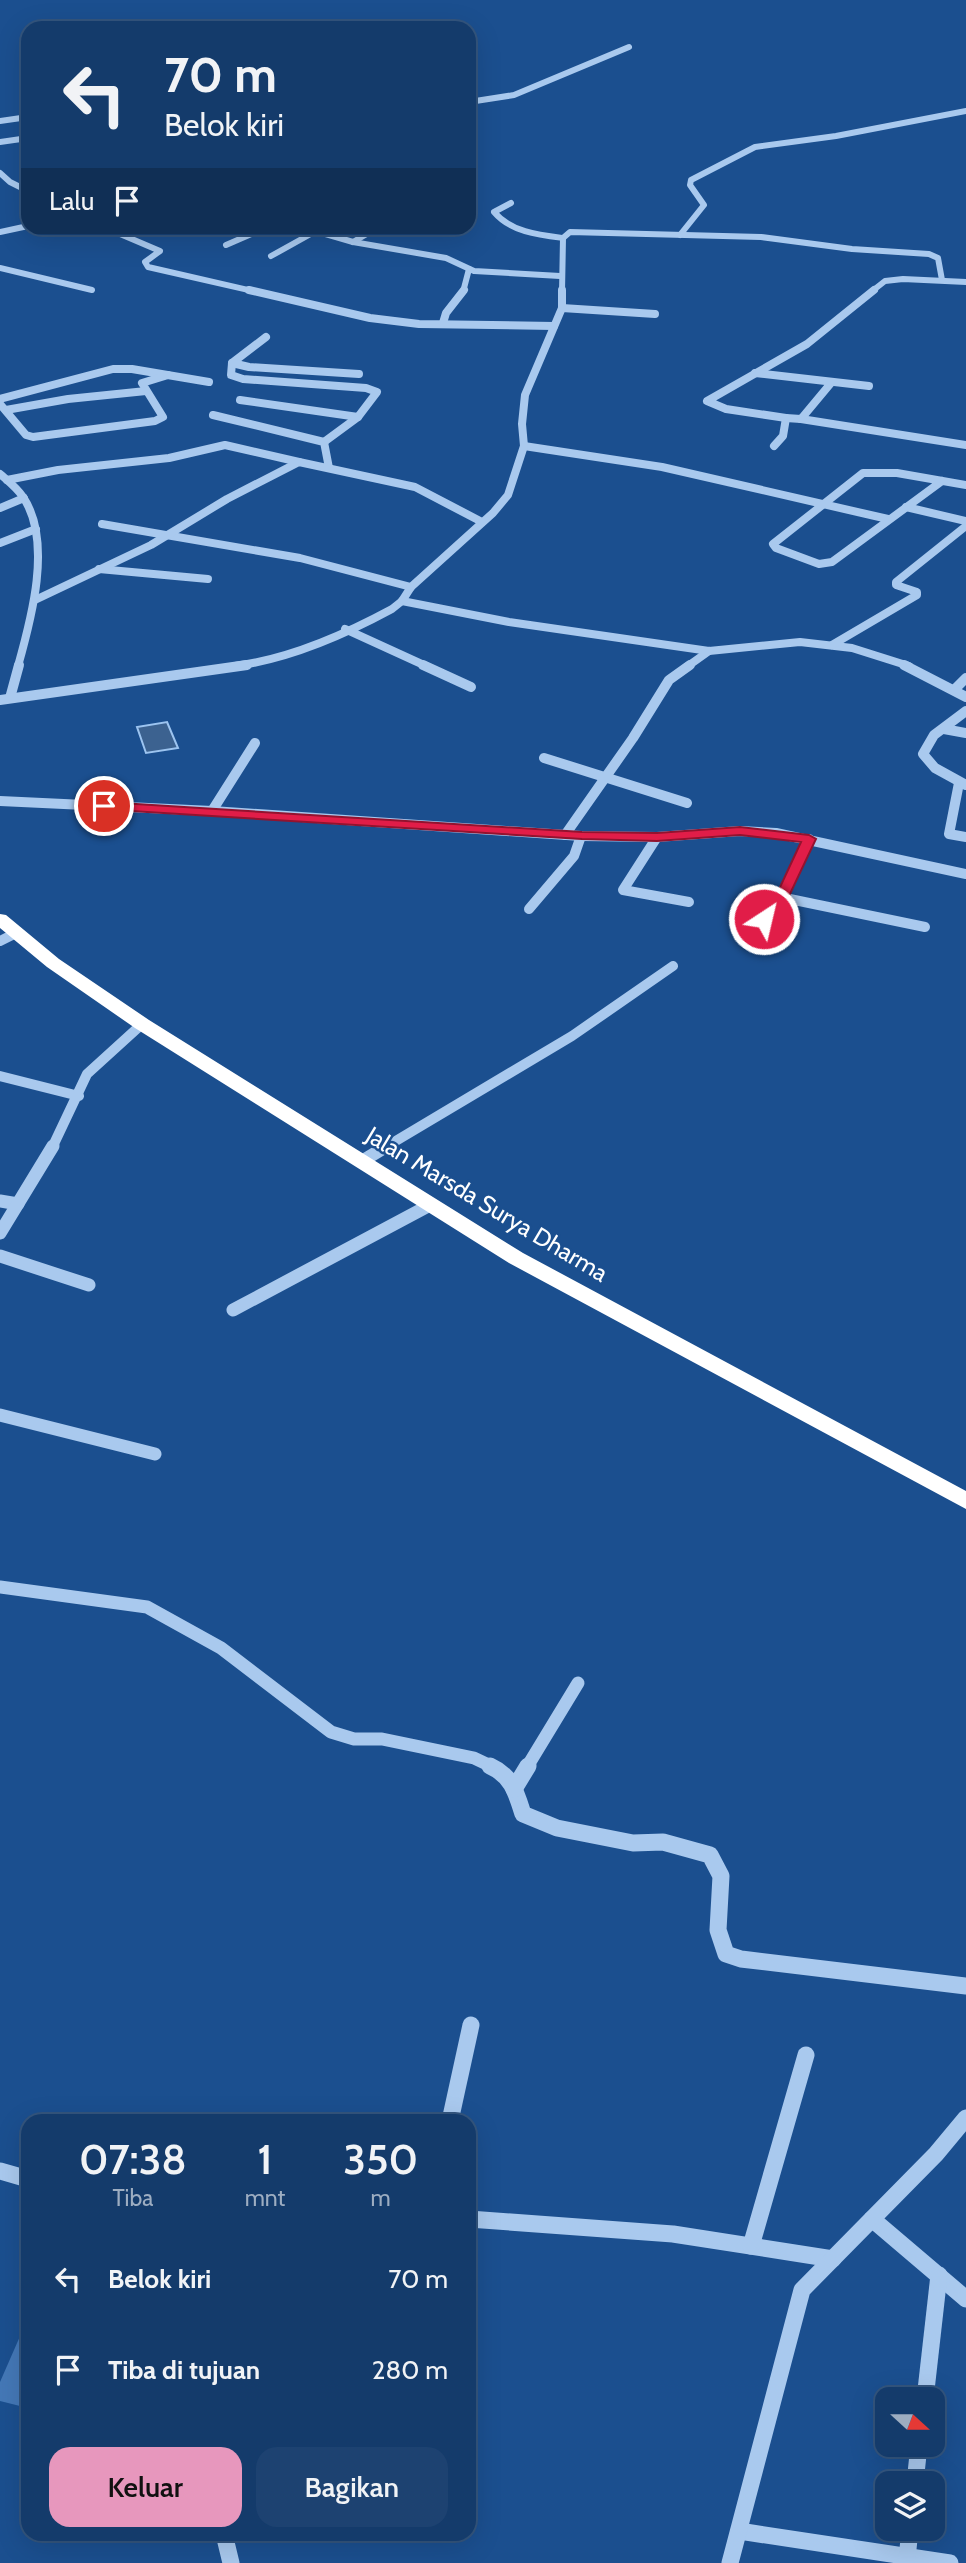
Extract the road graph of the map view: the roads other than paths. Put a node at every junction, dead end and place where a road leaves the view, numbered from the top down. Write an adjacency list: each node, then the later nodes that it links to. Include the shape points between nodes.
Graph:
1 (629, 47): 2 (street, via 514,95)
2 (476, 101)
3 (966, 111): 20 (street, via 747,149 691,180 704,205)
4 (21, 118): 5 (street)
5 (0, 121)
6 (21, 139): 7 (street)
7 (0, 142)
8 (0, 173): 9 (street)
9 (10, 183): 10 (street); 11 (street)
10 (0, 186)
11 (21, 188)
12 (512, 203): 21 (street, via 494,212 499,220)
13 (21, 228): 14 (street)
14 (0, 232)
15 (122, 235): 33 (street, via 160,251 145,262 148,267 370,318)
16 (249, 235): 23 (street)
17 (310, 235): 24 (street)
18 (327, 235): 22 (street)
19 (365, 235): 22 (street)
20 (680, 235): 21 (street, via 578,231); 28 (street, via 761,237 929,254 938,258)
21 (562, 238): 27 (street)
22 (353, 242): 26 (street, via 446,258)
23 (226, 245)
24 (271, 256)
25 (0, 268): 30 (street)
26 (468, 269): 27 (street); 33 (street, via 464,290 444,314)
27 (560, 276): 31 (street)
28 (942, 280): 29 (street); 38 (street, via 885,281 807,344)
29 (966, 282)
30 (92, 290)
31 (562, 308): 32 (street); 34 (street)
32 (655, 314)
33 (443, 323): 34 (street)
34 (554, 326): 55 (street, via 525,396)
35 (267, 337): 36 (street)
36 (232, 363): 39 (street); 50 (street, via 230,373 236,378 377,392)
37 (132, 369): 40 (street); 42 (street); 45 (street)
38 (755, 373): 43 (street); 51 (street, via 707,401 726,409)
39 (359, 374)
40 (169, 375): 41 (street); 45 (street)
41 (209, 382)
42 (58, 383): 46 (street); 48 (street)
43 (831, 383): 44 (street); 52 (street)
44 (869, 386)
45 (144, 387): 46 (street); 48 (street, via 163,417 159,420 33,437 26,435)
46 (68, 399): 48 (street)
47 (240, 400): 50 (street)
48 (2, 404)
49 (213, 415): 53 (street)
50 (358, 417): 53 (street)
51 (786, 418): 52 (street); 56 (street, via 783,436)
52 (801, 419): 54 (street)
53 (324, 442): 58 (street)
54 (966, 445)
55 (524, 446): 63 (street, via 594,453); 68 (street, via 508,495)
56 (774, 446)
57 (299, 462): 58 (street); 59 (street, via 225,445 169,458); 72 (street)
58 (329, 468): 68 (street, via 415,487)
59 (2, 475): 62 (street)
60 (942, 481): 61 (street); 63 (street, via 863,473); 64 (street)
61 (966, 485)
62 (24, 498): 65 (street); 71 (street)
63 (824, 503): 66 (street); 66 (street, via 776,540 776,548 826,564)
64 (906, 506): 66 (street); 67 (street)
65 (0, 508)
66 (888, 519)
67 (966, 520)
68 (482, 522): 76 (street)
69 (102, 524): 72 (street)
70 (966, 526): 80 (street, via 896,582 917,595)
71 (36, 529): 73 (street); 77 (street)
72 (166, 536): 74 (street); 76 (street, via 300,558)
73 (0, 544)
74 (99, 569): 75 (street); 77 (street)
75 (208, 579)
76 (411, 587): 78 (street)
77 (35, 600): 86 (street)
78 (401, 601): 79 (street); 81 (street)
79 (345, 629): 83 (street); 86 (street, via 259,663)
80 (832, 645): 81 (street, via 784,643); 84 (street, via 888,659)
81 (709, 651): 92 (street, via 669,680)
82 (966, 678): 84 (street)
83 (471, 687)
84 (955, 689): 85 (street)
85 (966, 697)
86 (5, 699)
87 (966, 711): 88 (street)
88 (944, 729): 89 (street); 93 (street, via 924,746 923,754 935,768)
89 (966, 733)
90 (255, 743): 96 (street)
91 (544, 758): 92 (street)
92 (605, 779): 95 (street); 97 (street)
93 (963, 784): 99 (street, via 949,834)
94 (0, 801): 96 (street)
95 (687, 803)
96 (212, 811): 97 (street)
97 (565, 835): 98 (street)
98 (582, 835): 100 (street); 105 (street, via 574,856)
99 (966, 836)
100 (657, 837): 101 (street, via 740,831); 104 (street, via 624,890)
101 (809, 839): 102 (street); 103 (street)
102 (966, 874)
103 (780, 897): 106 (street, via 769,919); 108 (street)
104 (689, 902)
105 (529, 908)
106 (755, 917)
107 (0, 919): 109 (highway, Jalan Marsda Surya Dharma)
108 (925, 927)
109 (9, 937): 111 (highway, Jalan Marsda Surya Dharma)
110 (673, 966): 114 (street, via 572,1036)
111 (142, 1024): 113 (street, via 88,1074); 114 (highway, Jalan Marsda Surya Dharma)
112 (0, 1076): 113 (street)
113 (79, 1096): 116 (street)
114 (364, 1160): 117 (highway, Jalan Marsda Surya Dharma)
115 (0, 1200): 116 (street)
116 (18, 1204): 118 (street)
117 (430, 1205): 121 (street); 124 (highway, Jalan Marsda Surya Dharma, via 516,1258)
118 (0, 1233)
119 (0, 1256): 120 (street)
120 (89, 1285)
121 (233, 1310)
122 (0, 1415): 123 (street)
123 (155, 1454)
124 (966, 1501)
125 (0, 1587): 127 (street, via 147,1607 222,1648 331,1732 474,1758 503,1772)
126 (578, 1683): 127 (street)
127 (514, 1789): 128 (street, via 523,1814 557,1828 633,1843 663,1842 710,1855 721,1876 718,1930 726,1954)
128 (966, 1986)
129 (471, 2025): 131 (street)
130 (806, 2054): 137 (street)
131 (452, 2114)
132 (966, 2118): 135 (street)
133 (0, 2171): 134 (street)
134 (21, 2177)
135 (872, 2219): 138 (street); 139 (street)
136 (476, 2220): 137 (street, via 673,2234)
137 (751, 2246): 138 (street)
138 (833, 2259): 142 (street, via 802,2290)
139 (939, 2275): 140 (street); 141 (street)
140 (966, 2299)
141 (926, 2387)
142 (738, 2531): 145 (street); 147 (street)
143 (226, 2541): 146 (street)
144 (909, 2541): 145 (street)
145 (907, 2558): 148 (street)
146 (231, 2563)
147 (730, 2563)
148 (950, 2563)

